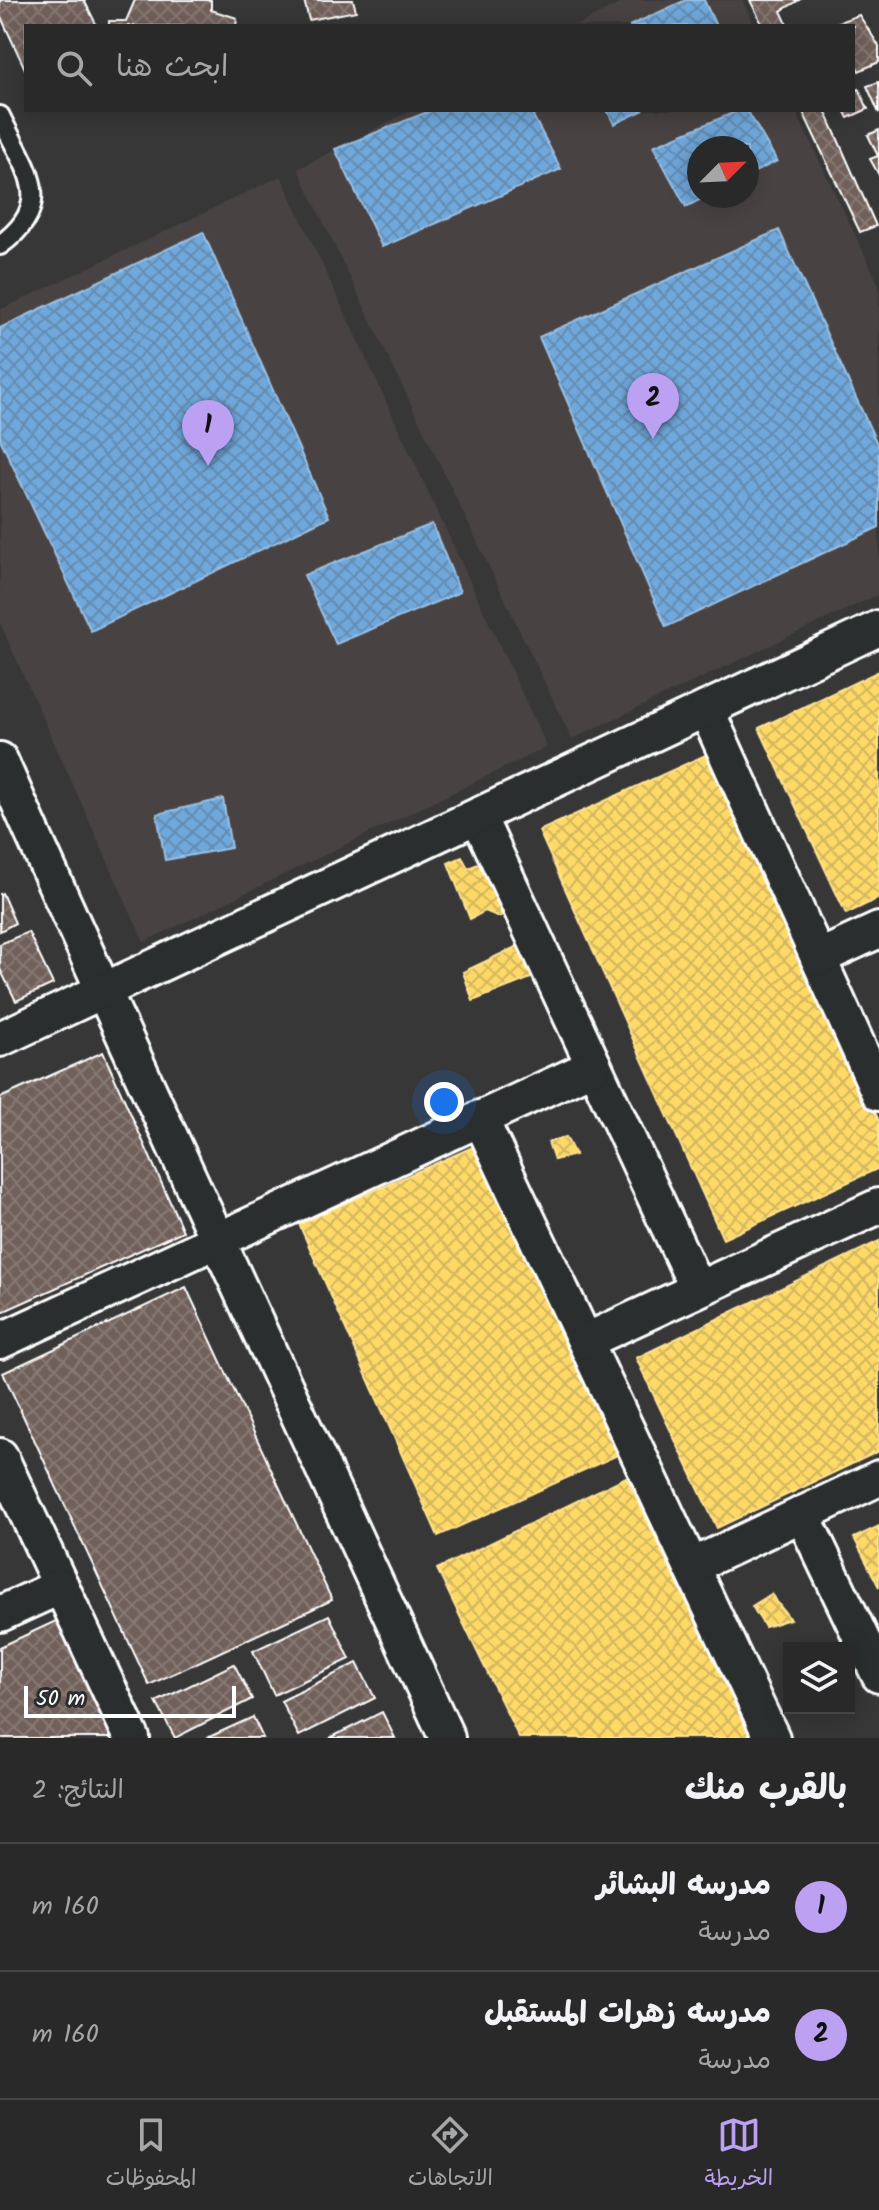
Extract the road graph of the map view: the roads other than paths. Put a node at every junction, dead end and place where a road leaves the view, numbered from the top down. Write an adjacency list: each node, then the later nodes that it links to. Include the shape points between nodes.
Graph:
1 (0, 116): 2 (lane)
2 (8, 154): 3 (lane, via 30,181 34,203 24,224)
3 (0, 245)
4 (879, 628): 5 (street)
5 (706, 709): 7 (street); 9 (street)
6 (0, 760): 10 (street)
7 (478, 816): 10 (street); 12 (street)
8 (879, 930): 9 (street)
9 (818, 958): 13 (street)
10 (102, 992): 11 (street); 16 (street)
11 (0, 1039)
12 (594, 1066): 14 (street); 17 (street)
13 (879, 1093)
14 (480, 1118): 16 (street); 19 (street)
15 (879, 1206): 17 (street)
16 (219, 1239): 18 (street); 28 (street)
17 (697, 1288): 19 (street)
18 (0, 1341)
19 (586, 1341): 23 (street)
20 (0, 1456): 24 (street)
21 (879, 1478): 22 (street)
22 (802, 1514): 23 (street); 26 (street)
23 (692, 1566): 29 (street)
24 (61, 1586): 25 (street); 27 (street)
25 (0, 1614)
26 (879, 1675)
27 (132, 1738)
28 (447, 1738)
29 (772, 1738)

